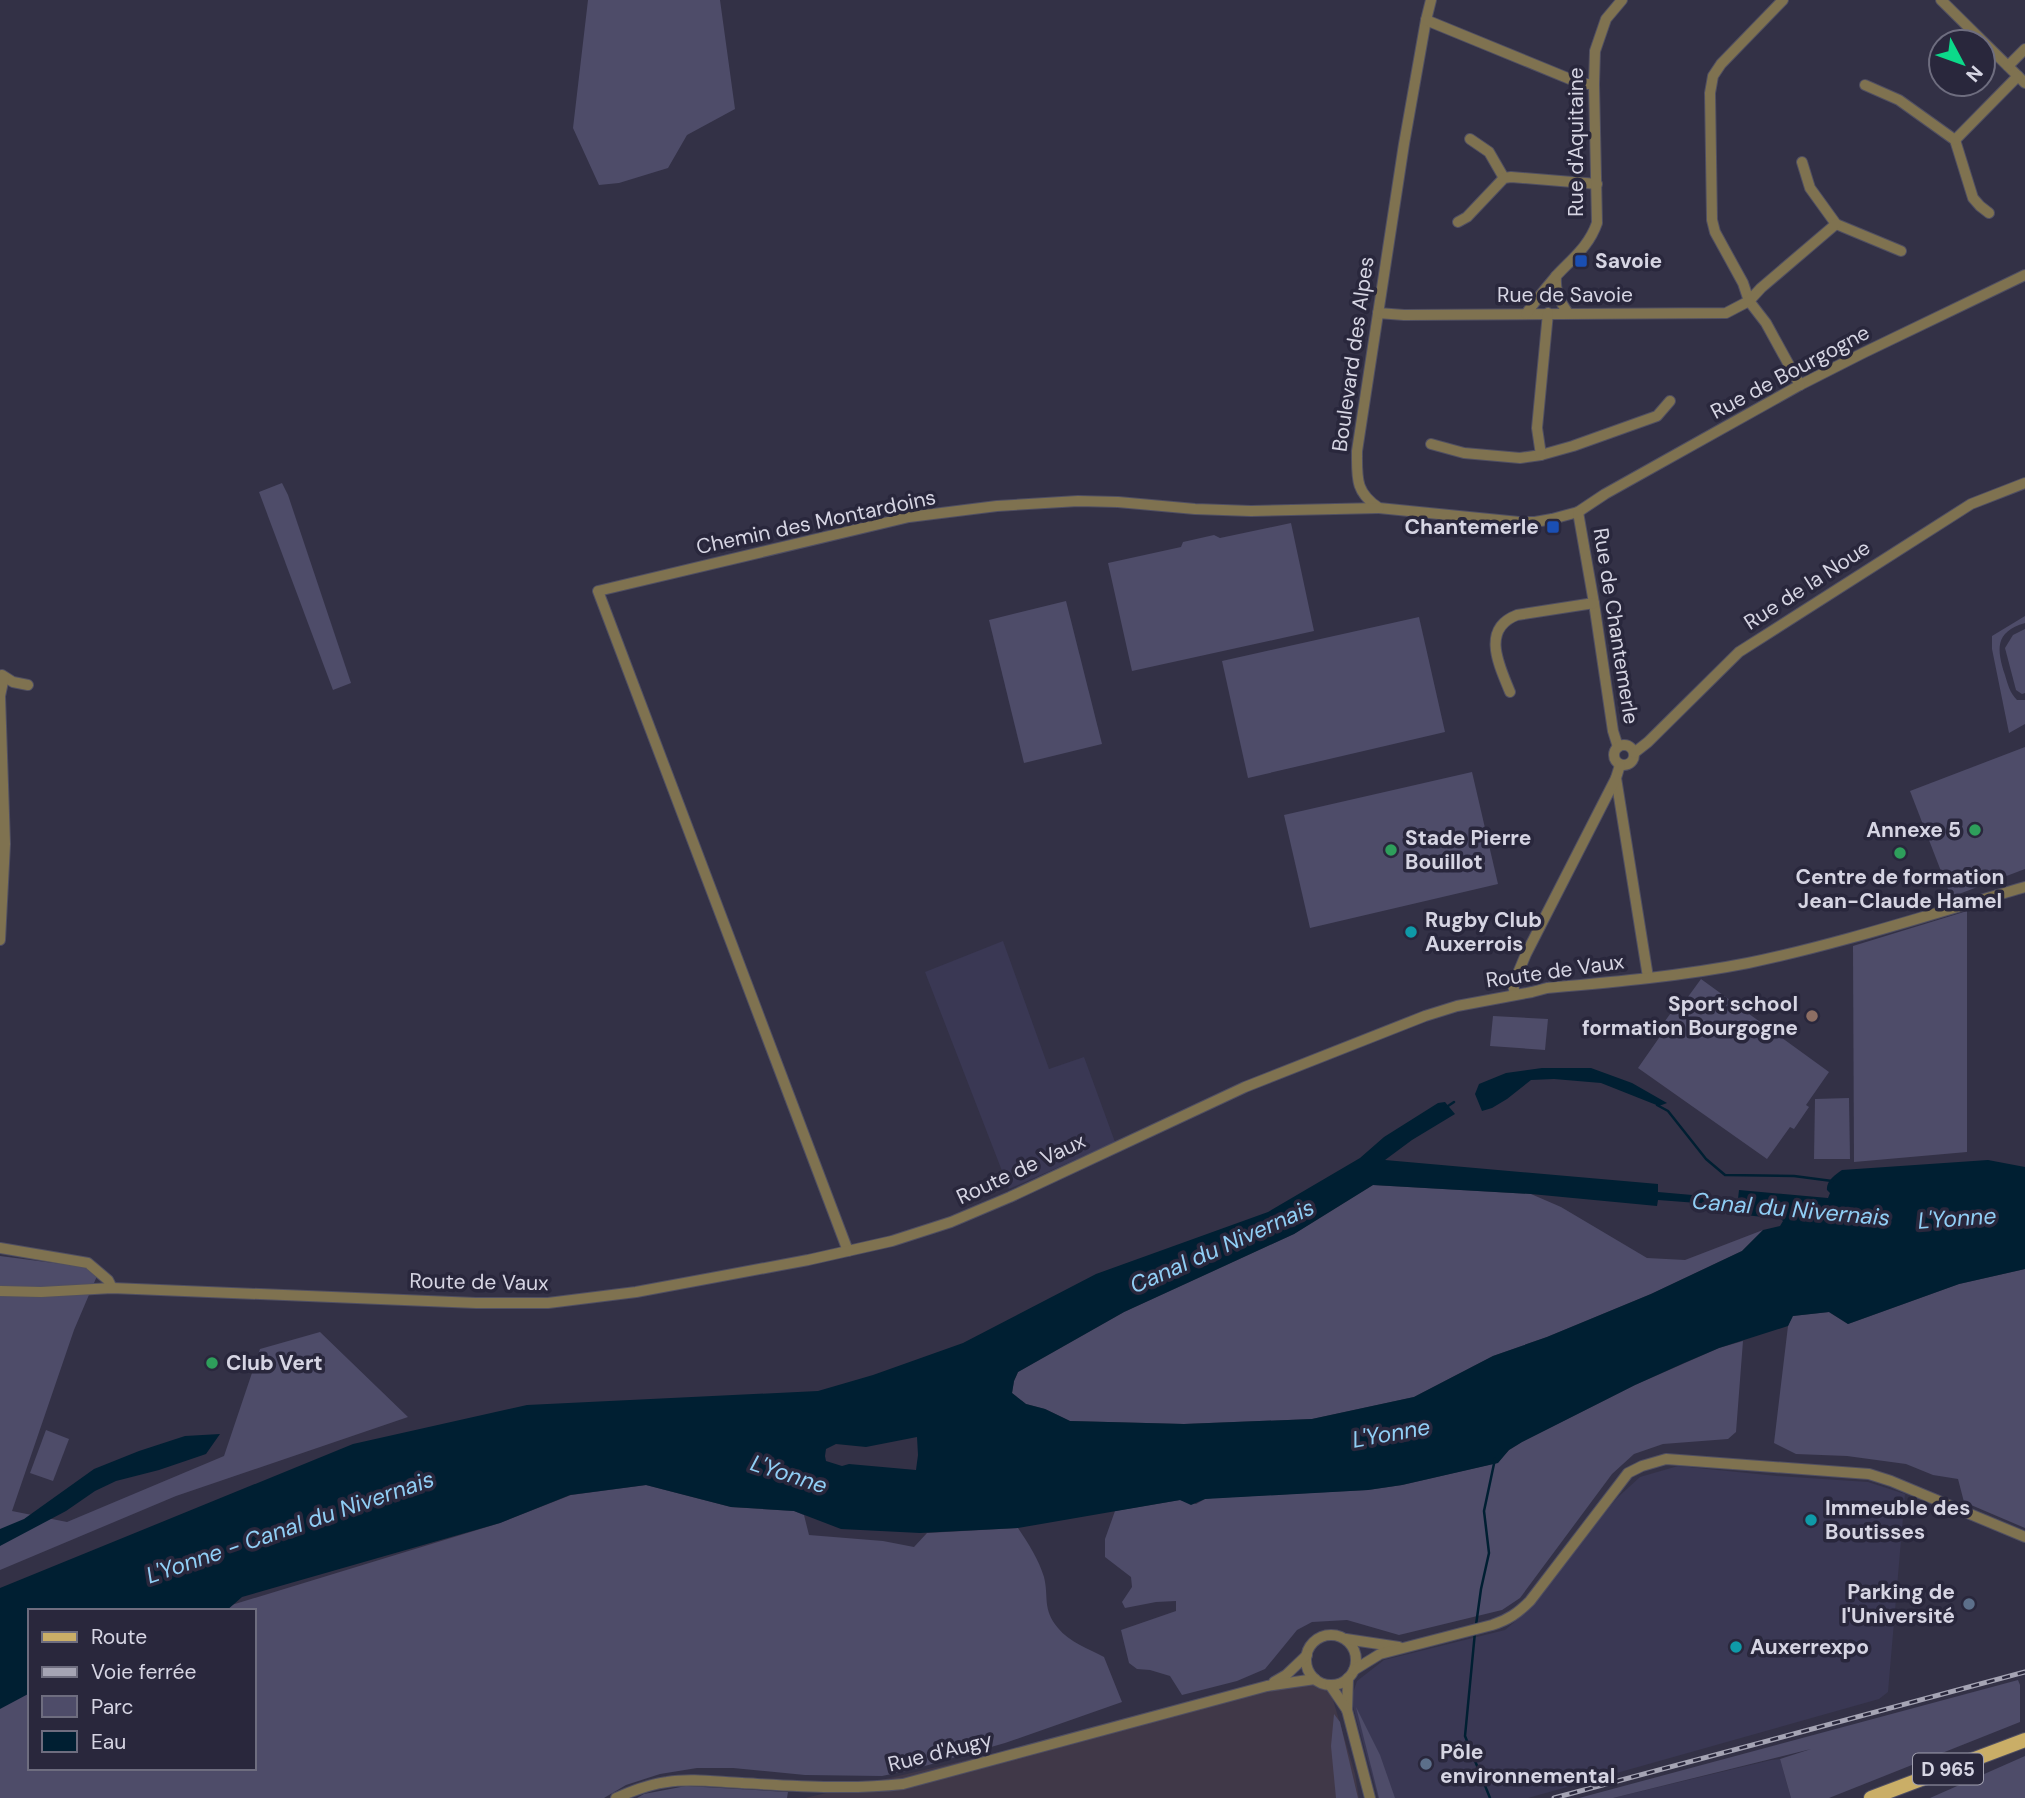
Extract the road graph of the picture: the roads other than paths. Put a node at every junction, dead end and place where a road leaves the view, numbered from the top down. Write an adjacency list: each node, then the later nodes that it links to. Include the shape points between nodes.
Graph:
1 (1431, 0): 5 (street, Boulevard des Alpes)
2 (1622, 0): 9 (street, Rue d'Aquitaine, via 1606,19 1598,41)
3 (1783, 0): 22 (street, via 1721,64 1710,93 1713,226)
4 (1941, 0): 7 (street)
5 (1426, 20): 9 (street, via 1582,84); 23 (street, Boulevard des Alpes)
6 (2025, 48): 7 (street)
7 (2008, 66): 8 (street)
8 (2021, 79): 12 (street)
9 (1594, 84): 15 (street, Rue d'Aquitaine)
10 (1865, 85): 12 (street, via 1899,100)
11 (1470, 139): 14 (street, via 1489,152)
12 (1955, 140): 16 (street, via 1973,198)
13 (1802, 162): 18 (street, via 1810,188)
14 (1504, 178): 15 (street); 17 (street)
15 (1597, 184): 21 (street, Rue d'Aquitaine, via 1597,223 1592,237)
16 (1989, 213)
17 (1458, 222)
18 (1836, 224): 19 (street); 22 (street)
19 (1901, 251)
20 (2025, 275): 27 (street, Rue de Bourgogne)
21 (1556, 276): 25 (street, via 1555,291); 26 (street, Rue d'Aquitaine)
22 (1749, 301): 25 (street, Rue de Savoie, via 1726,313); 27 (street)
23 (1378, 313): 26 (street, Rue de Savoie); 32 (street, Boulevard des Alpes, via 1357,461 1360,490)
24 (1548, 313): 25 (street, Rue de Savoie); 26 (street, Rue de Savoie); 30 (street, via 1537,428)
25 (1568, 313)
26 (1526, 314)
27 (1800, 385): 33 (street, Rue de Bourgogne)
28 (1670, 401): 30 (street, via 1657,416)
29 (1431, 444): 30 (street, via 1464,453 1520,458)
30 (1541, 455)
31 (2025, 483): 39 (street, Rue de la Noue, via 1971,504 1739,652)
32 (1379, 508): 33 (street, via 1519,522); 47 (street, Chemin des Montardoins, via 1251,511 1078,501 997,506 909,517 598,590)
33 (1578, 512): 34 (street, Rue de Chantemerle)
34 (1594, 603): 37 (street, via 1517,615 1503,623 1495,648); 38 (street, Rue de Chantemerle)
35 (2, 675): 36 (street); 43 (street, via 5,844)
36 (27, 685)
37 (1510, 692)
38 (1618, 747): 39 (street, via 1626,745); 40 (street, via 1613,756)
39 (1634, 753): 40 (street, via 1631,762)
40 (1620, 765): 41 (street)
41 (1616, 778): 44 (street); 45 (street, via 1526,954 1513,985)
42 (2025, 887): 44 (street, Route de Vaux, via 1790,954)
43 (0, 940)
44 (1648, 978): 45 (street, Route de Vaux)
45 (1515, 994): 47 (street, Route de Vaux, via 1446,1009 1348,1045 1245,1087 977,1211 925,1231)
46 (0, 1248): 48 (street, via 88,1263)
47 (848, 1251): 48 (street, Route de Vaux, via 636,1292 548,1303)
48 (112, 1288): 49 (street, Route de Vaux)
49 (0, 1291)
50 (2025, 1537): 52 (street, via 1869,1475 1666,1459 1628,1474 1518,1613 1476,1630)
51 (1346, 1639): 52 (street); 53 (street, via 1322,1636); 54 (street, via 1356,1653)
52 (1402, 1647): 54 (street, via 1380,1654)
53 (1307, 1655): 55 (street, via 1307,1668); 57 (street, Rue d'Augy)
54 (1352, 1674): 56 (street); 58 (street)
55 (1315, 1679): 56 (street); 57 (street, Rue d'Augy)
56 (1330, 1685): 58 (street)
57 (1267, 1686): 60 (street, Rue d'Augy, via 903,1784 842,1788 669,1781)
58 (1347, 1710): 61 (street)
59 (2025, 1740): 62 (main road, D 965)
60 (616, 1798)
61 (1370, 1798)
62 (1871, 1798)

